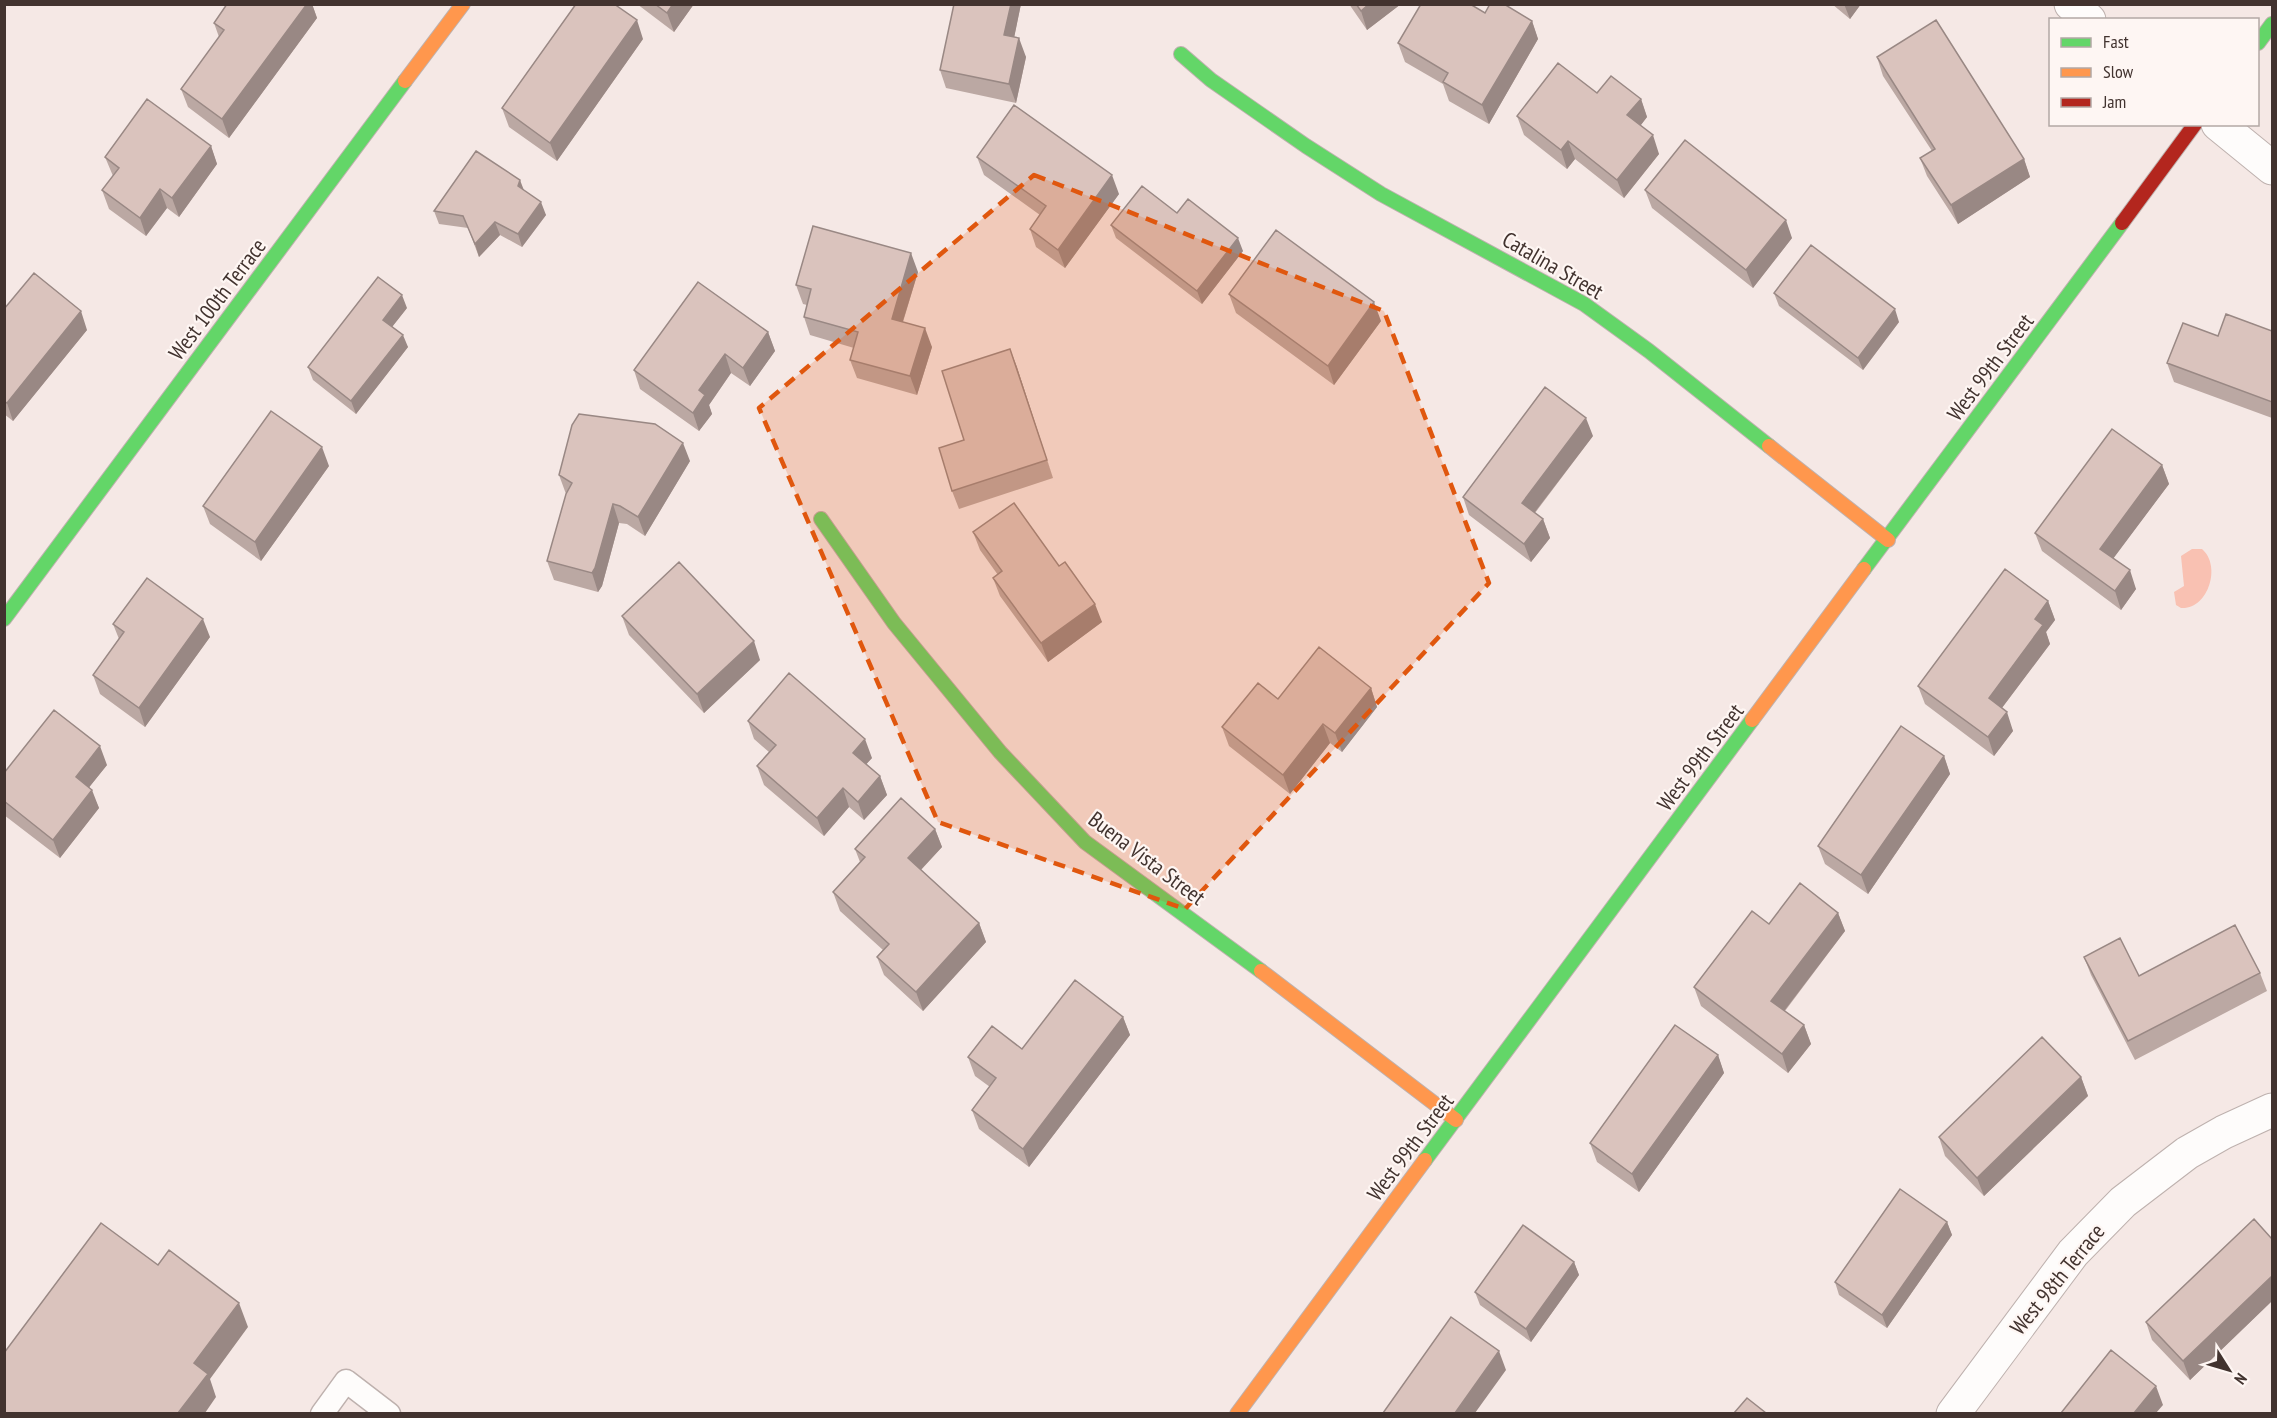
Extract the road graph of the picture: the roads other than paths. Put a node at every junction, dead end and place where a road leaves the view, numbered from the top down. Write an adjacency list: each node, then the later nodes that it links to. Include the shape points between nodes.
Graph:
1 (463, 4): 12 (street, West 100th Terrace)
2 (2071, 4): 3 (street)
3 (2087, 18)
4 (2272, 24): 5 (street)
5 (2259, 42)
6 (1180, 54): 11 (street, Catalina Street, via 1221,87 1381,194 1584,304)
7 (2194, 126): 11 (street, West 99th Street)
8 (2220, 126): 9 (street)
9 (2272, 168)
10 (821, 519): 14 (street, Buena Vista Street, via 894,623 1000,752 1085,842)
11 (1888, 540): 14 (street, West 99th Street)
12 (4, 619)
13 (2272, 1110): 18 (street, West 98th Terrace, via 2187,1153 2123,1202 2073,1253)
14 (1456, 1120): 17 (street, West 99th Street)
15 (322, 1413): 16 (lane, via 346,1381)
16 (389, 1413)
17 (1237, 1413)
18 (1953, 1413)

